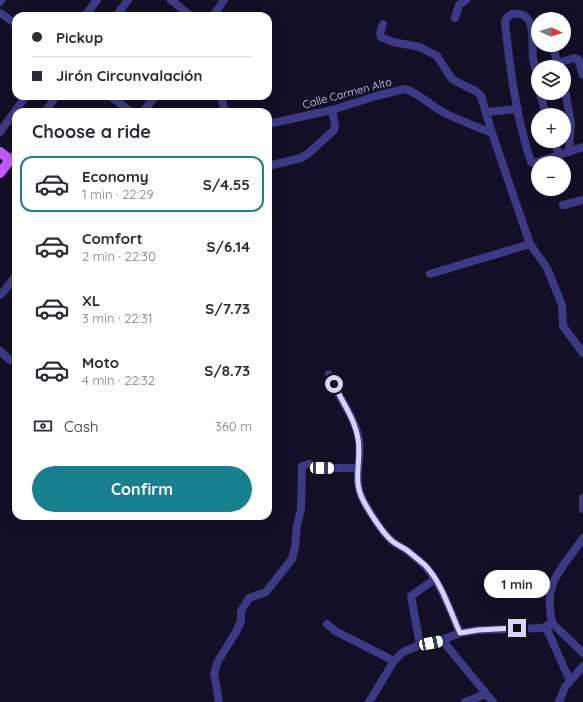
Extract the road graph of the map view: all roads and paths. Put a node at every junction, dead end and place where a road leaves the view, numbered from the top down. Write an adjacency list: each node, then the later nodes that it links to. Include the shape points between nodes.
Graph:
1 (97, 0): 6 (street)
2 (128, 0): 7 (street)
3 (171, 0): 8 (street)
4 (224, 0): 9 (street)
5 (466, 0): 11 (street, via 459,5)
6 (88, 12)
7 (119, 12)
8 (186, 12)
9 (216, 12)
10 (0, 13): 12 (street)
11 (455, 18)
12 (12, 21)
13 (383, 24): 22 (street, via 381,37 392,42 420,47 437,56 452,79 481,96)
14 (533, 60): 20 (street, via 532,27 529,21 522,15 509,16 505,22 509,66)
15 (570, 60): 16 (street, via 578,59)
16 (583, 75)
17 (115, 100): 19 (street)
18 (567, 100): 30 (street, via 572,123)
19 (126, 108)
20 (518, 108): 22 (street); 31 (street, via 531,162)
21 (332, 110): 24 (street, Calle Carmen Alto); 26 (street, Calle Carmen Alto, via 405,89 444,112); 34 (street, via 334,130 309,153 301,158)
22 (487, 112): 26 (street)
23 (12, 115): 25 (street)
24 (272, 123)
25 (0, 132)
26 (492, 133): 38 (street)
27 (583, 147): 30 (street)
28 (556, 148): 31 (street)
29 (0, 152): 32 (main road)
30 (569, 152): 31 (street)
31 (559, 155)
32 (12, 158)
33 (12, 161): 35 (main road)
34 (272, 165)
35 (0, 173)
36 (583, 200): 37 (street)
37 (563, 205)
38 (530, 244): 39 (street); 42 (street, via 547,268 562,305 563,326)
39 (430, 274)
40 (12, 280): 41 (street)
41 (0, 293)
42 (583, 353)
43 (2, 356): 44 (street)
44 (12, 359)
45 (330, 374): 46 (street, via 358,434)
46 (357, 468): 50 (street, via 357,482 362,499 383,531 391,541 424,565); 61 (street, via 322,468 309,464 302,466 301,509 292,559 266,592 249,598 241,611 241,621 218,660 214,673)
47 (583, 498): 48 (street)
48 (583, 509)
49 (583, 538): 52 (street, via 551,586)
50 (435, 579): 53 (street); 55 (street, via 411,596)
51 (327, 624): 57 (street, via 335,631)
52 (549, 625): 53 (street); 56 (street); 59 (street)
53 (460, 633): 54 (street)
54 (442, 640): 55 (street); 60 (street)
55 (420, 645): 57 (street, via 402,652)
56 (583, 653)
57 (394, 662): 62 (street)
58 (583, 666): 59 (street)
59 (570, 681): 65 (street)
60 (486, 694): 63 (street); 64 (street)
61 (219, 702)
62 (369, 702)
63 (465, 702)
64 (493, 702)
65 (559, 702)

